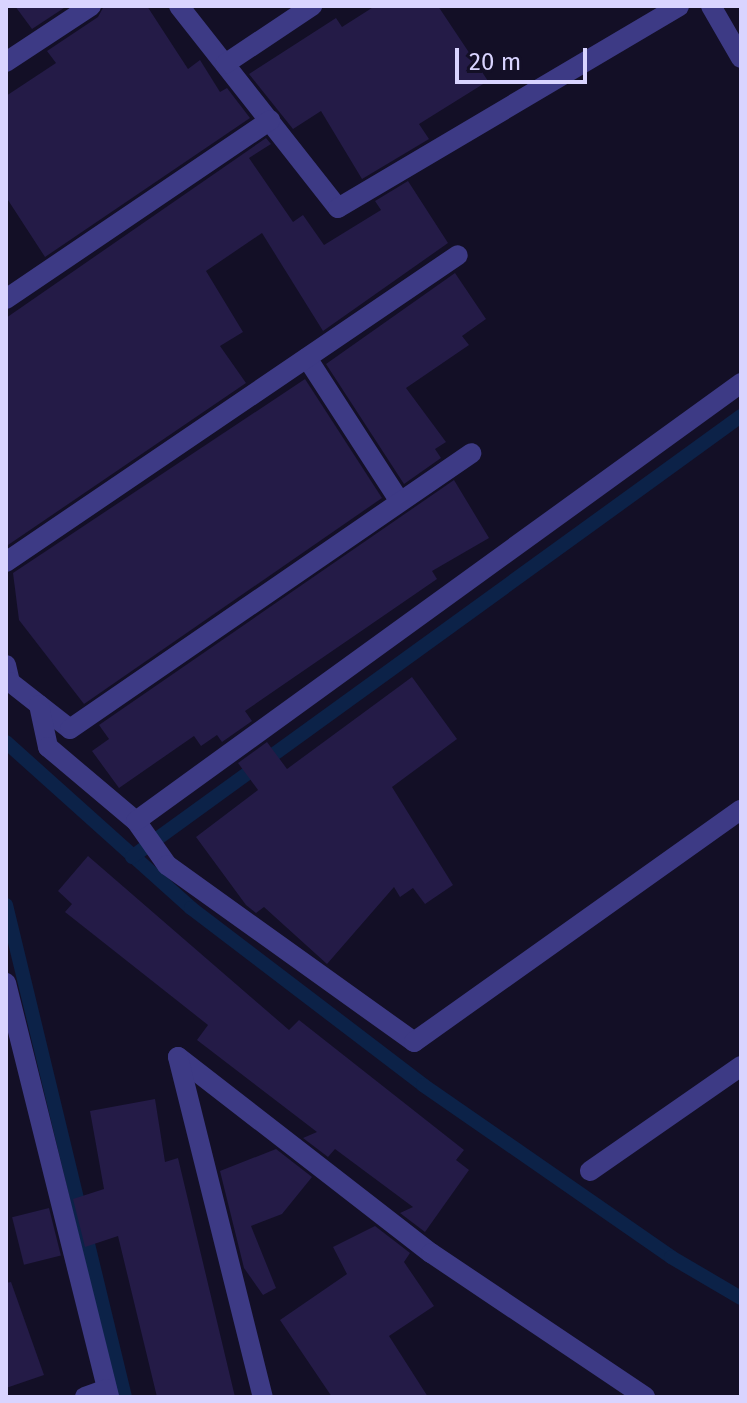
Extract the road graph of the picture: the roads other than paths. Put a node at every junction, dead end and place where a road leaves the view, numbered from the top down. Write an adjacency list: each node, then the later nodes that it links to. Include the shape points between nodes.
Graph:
1 (91, 6): 7 (street)
2 (179, 6): 8 (street)
3 (312, 6): 8 (street)
4 (679, 6): 9 (street, via 338,208)
5 (711, 6): 6 (street)
6 (741, 58)
7 (6, 62)
8 (225, 64): 9 (street)
9 (270, 120): 11 (street)
10 (458, 255): 12 (street)
11 (6, 299)
12 (307, 358): 15 (street); 16 (street)
13 (741, 383): 20 (street)
14 (471, 453): 15 (street)
15 (400, 502): 18 (street, via 70,729)
16 (6, 562)
17 (7, 677): 18 (street)
18 (39, 705): 20 (street, via 48,747)
19 (741, 810): 20 (street, via 414,1042 160,854)
20 (140, 826)
21 (6, 983): 24 (street)
22 (741, 1066): 23 (street)
23 (590, 1171)
24 (108, 1393): 25 (street)
25 (85, 1397)
26 (263, 1397): 27 (street, via 178,1057 431,1253)
27 (645, 1397)

